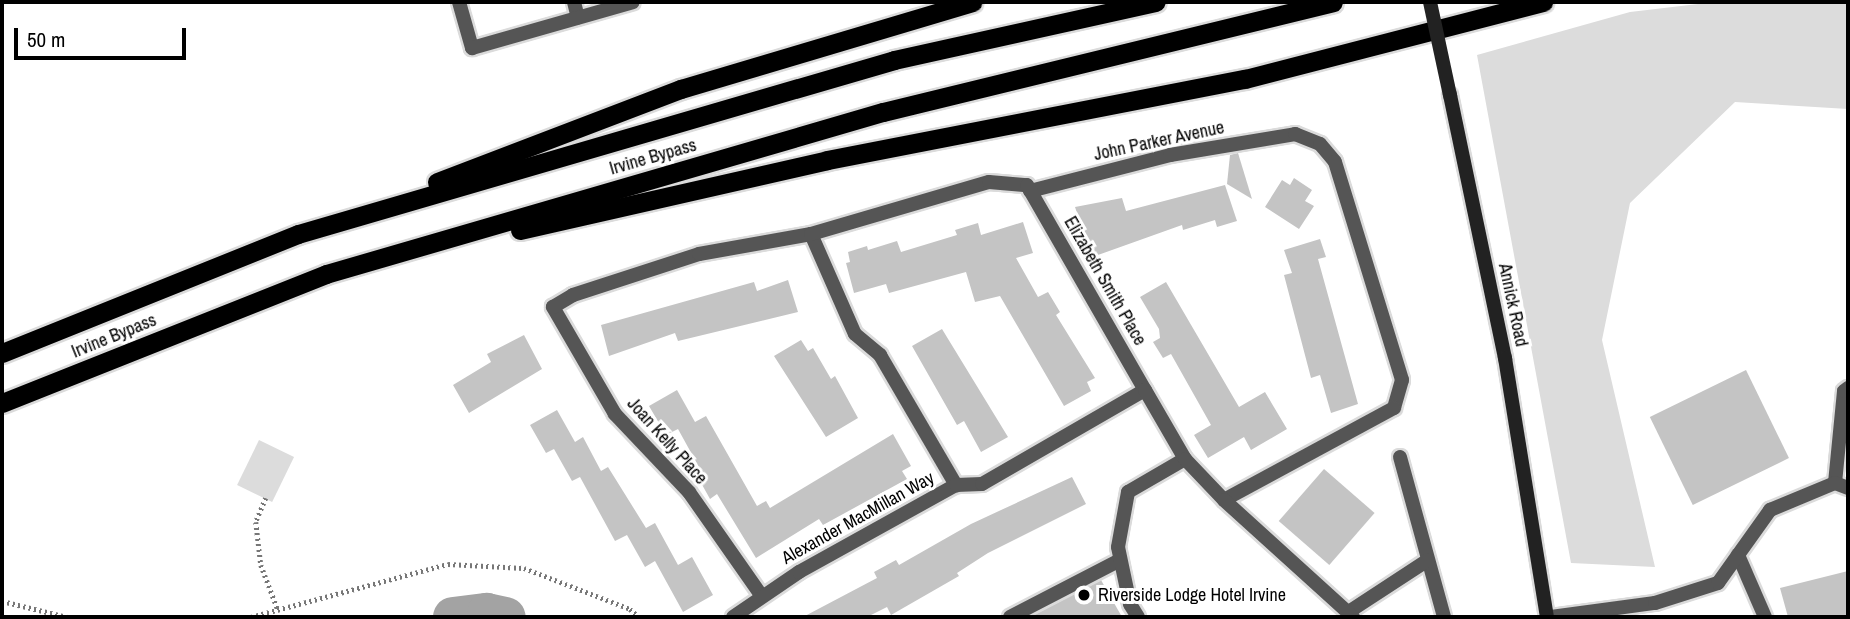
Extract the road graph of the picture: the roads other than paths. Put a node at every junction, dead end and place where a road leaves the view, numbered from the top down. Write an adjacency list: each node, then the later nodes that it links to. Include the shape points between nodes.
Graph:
1 (459, 2): 9 (street, via 472,48)
2 (574, 2): 9 (street)
3 (633, 2): 9 (street)
4 (972, 2): 11 (highway, via 681,89)
5 (1156, 2): 11 (highway, Irvine Bypass, via 894,60)
6 (1333, 2): 13 (highway, Irvine Bypass, via 883,111)
7 (1430, 2): 33 (main road, Annick Road, bridge, via 1505,358)
8 (1543, 2): 13 (highway, via 1245,79 827,160)
9 (578, 18)
10 (1030, 191): 12 (street, John Parker Avenue, via 1027,185 989,182); 17 (street, Elizabeth Smith Place); 23 (street, John Parker Avenue, via 1170,155 1296,134 1320,144 1335,162 1402,380 1394,408)
11 (298, 234): 15 (highway, Irvine Bypass)
12 (811, 234): 14 (street, John Parker Avenue, via 699,254 573,295); 21 (street, via 855,334 880,355)
13 (326, 274): 18 (highway, Irvine Bypass)
14 (553, 307): 27 (street, Joan Kelly Place, via 615,414 689,492)
15 (2, 353)
16 (1848, 388): 22 (street, Annick Road, via 1844,391)
17 (1145, 390): 20 (street); 21 (street, Alexander MacMillan Way, via 982,484)
18 (2, 403)
19 (1400, 457): 26 (street)
20 (1185, 459): 23 (street); 25 (street, via 1128,492)
21 (956, 485): 27 (street, Alexander MacMillan Way)
22 (1842, 486): 24 (street, Annick Road, via 1770,510)
23 (1224, 500): 28 (street)
24 (1738, 555): 33 (street, Annick Road, via 1718,583 1656,603); 34 (street)
25 (1120, 559): 30 (street); 31 (street, via 1130,604)
26 (1428, 560): 28 (street); 32 (street)
27 (761, 595): 29 (street, Alexander MacMillan Way)
28 (1351, 614)
29 (733, 617)
30 (1010, 617)
31 (1138, 617)
32 (1444, 617)
33 (1549, 617)
34 (1765, 617)

